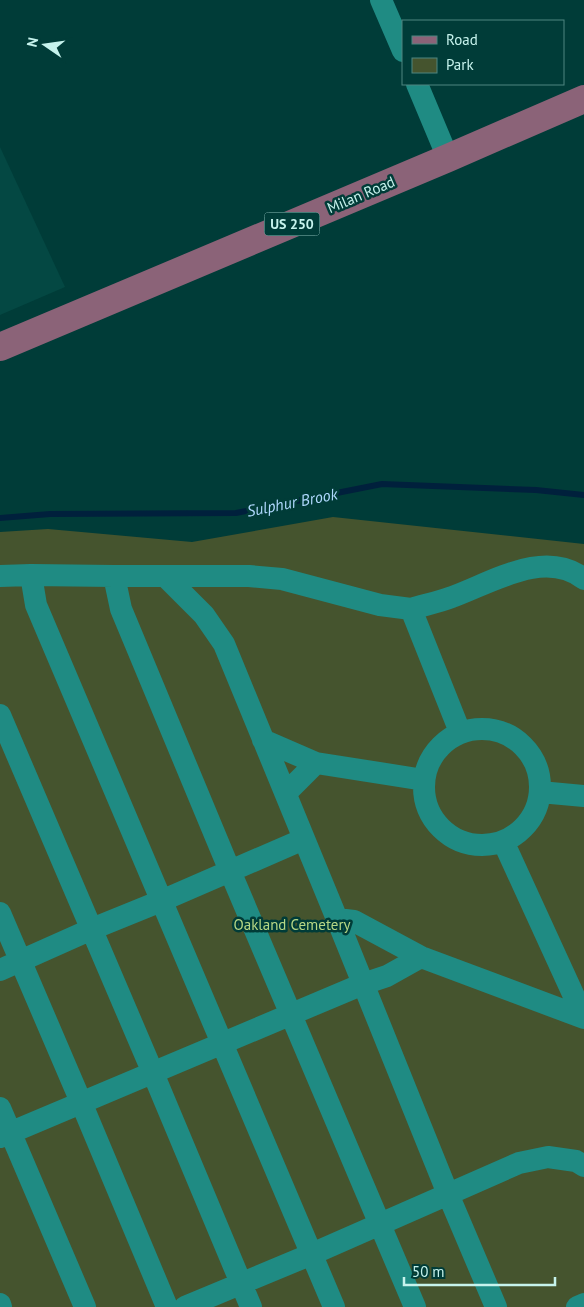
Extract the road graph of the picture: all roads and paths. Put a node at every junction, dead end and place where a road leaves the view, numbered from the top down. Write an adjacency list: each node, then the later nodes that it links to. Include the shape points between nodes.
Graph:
1 (381, 0): 2 (street)
2 (402, 49)
3 (417, 85): 5 (street)
4 (584, 99): 5 (main road, Milan Road / US 250)
5 (448, 158): 6 (main road, Milan Road / US 250)
6 (0, 347)
7 (31, 575): 8 (street); 9 (street); 24 (street, via 36,605)
8 (0, 576)
9 (114, 576): 10 (street); 23 (street, via 121,609)
10 (166, 576): 12 (street, via 282,579 380,605); 15 (street, via 204,615 224,644)
11 (584, 579): 12 (street, via 563,568 538,567 512,572)
12 (411, 609): 14 (street)
13 (1, 719): 27 (street)
14 (460, 732): 17 (street, via 443,742 431,758); 18 (street, via 479,728 499,730 516,739 530,753 538,770)
15 (263, 740): 16 (street); 19 (street)
16 (316, 763): 17 (street); 19 (street)
17 (424, 780): 22 (street, via 424,796 430,815 442,831 458,841 477,846)
18 (540, 792): 20 (street); 22 (street, via 537,807 527,824 513,837)
19 (286, 793): 21 (street)
20 (584, 796)
21 (304, 839): 23 (street); 26 (street)
22 (503, 841): 33 (street)
23 (230, 871): 24 (street); 32 (street)
24 (161, 901): 27 (street); 34 (street)
25 (0, 913): 29 (street)
26 (337, 919): 28 (street, via 354,921); 31 (street)
27 (92, 929): 29 (street); 35 (street)
28 (422, 957): 31 (street, via 387,976); 33 (street)
29 (20, 961): 30 (street); 36 (street)
30 (0, 970)
31 (362, 984): 32 (street); 40 (street)
32 (290, 1014): 34 (street); 41 (street)
33 (584, 1018)
34 (222, 1043): 35 (street); 42 (street)
35 (153, 1073): 36 (street); 43 (street)
36 (81, 1102): 38 (street); 46 (street)
37 (0, 1108): 38 (street)
38 (5, 1135): 45 (street)
39 (584, 1166): 40 (street, via 576,1161 548,1157 519,1163)
40 (448, 1194): 41 (street); 51 (street)
41 (379, 1224): 42 (street); 50 (street)
42 (312, 1254): 43 (street); 49 (street)
43 (241, 1283): 47 (street); 48 (street)
44 (584, 1304): 52 (street)
45 (85, 1307)
46 (167, 1307)
47 (185, 1307)
48 (251, 1307)
49 (334, 1307)
50 (415, 1307)
51 (496, 1307)
52 (577, 1307)

